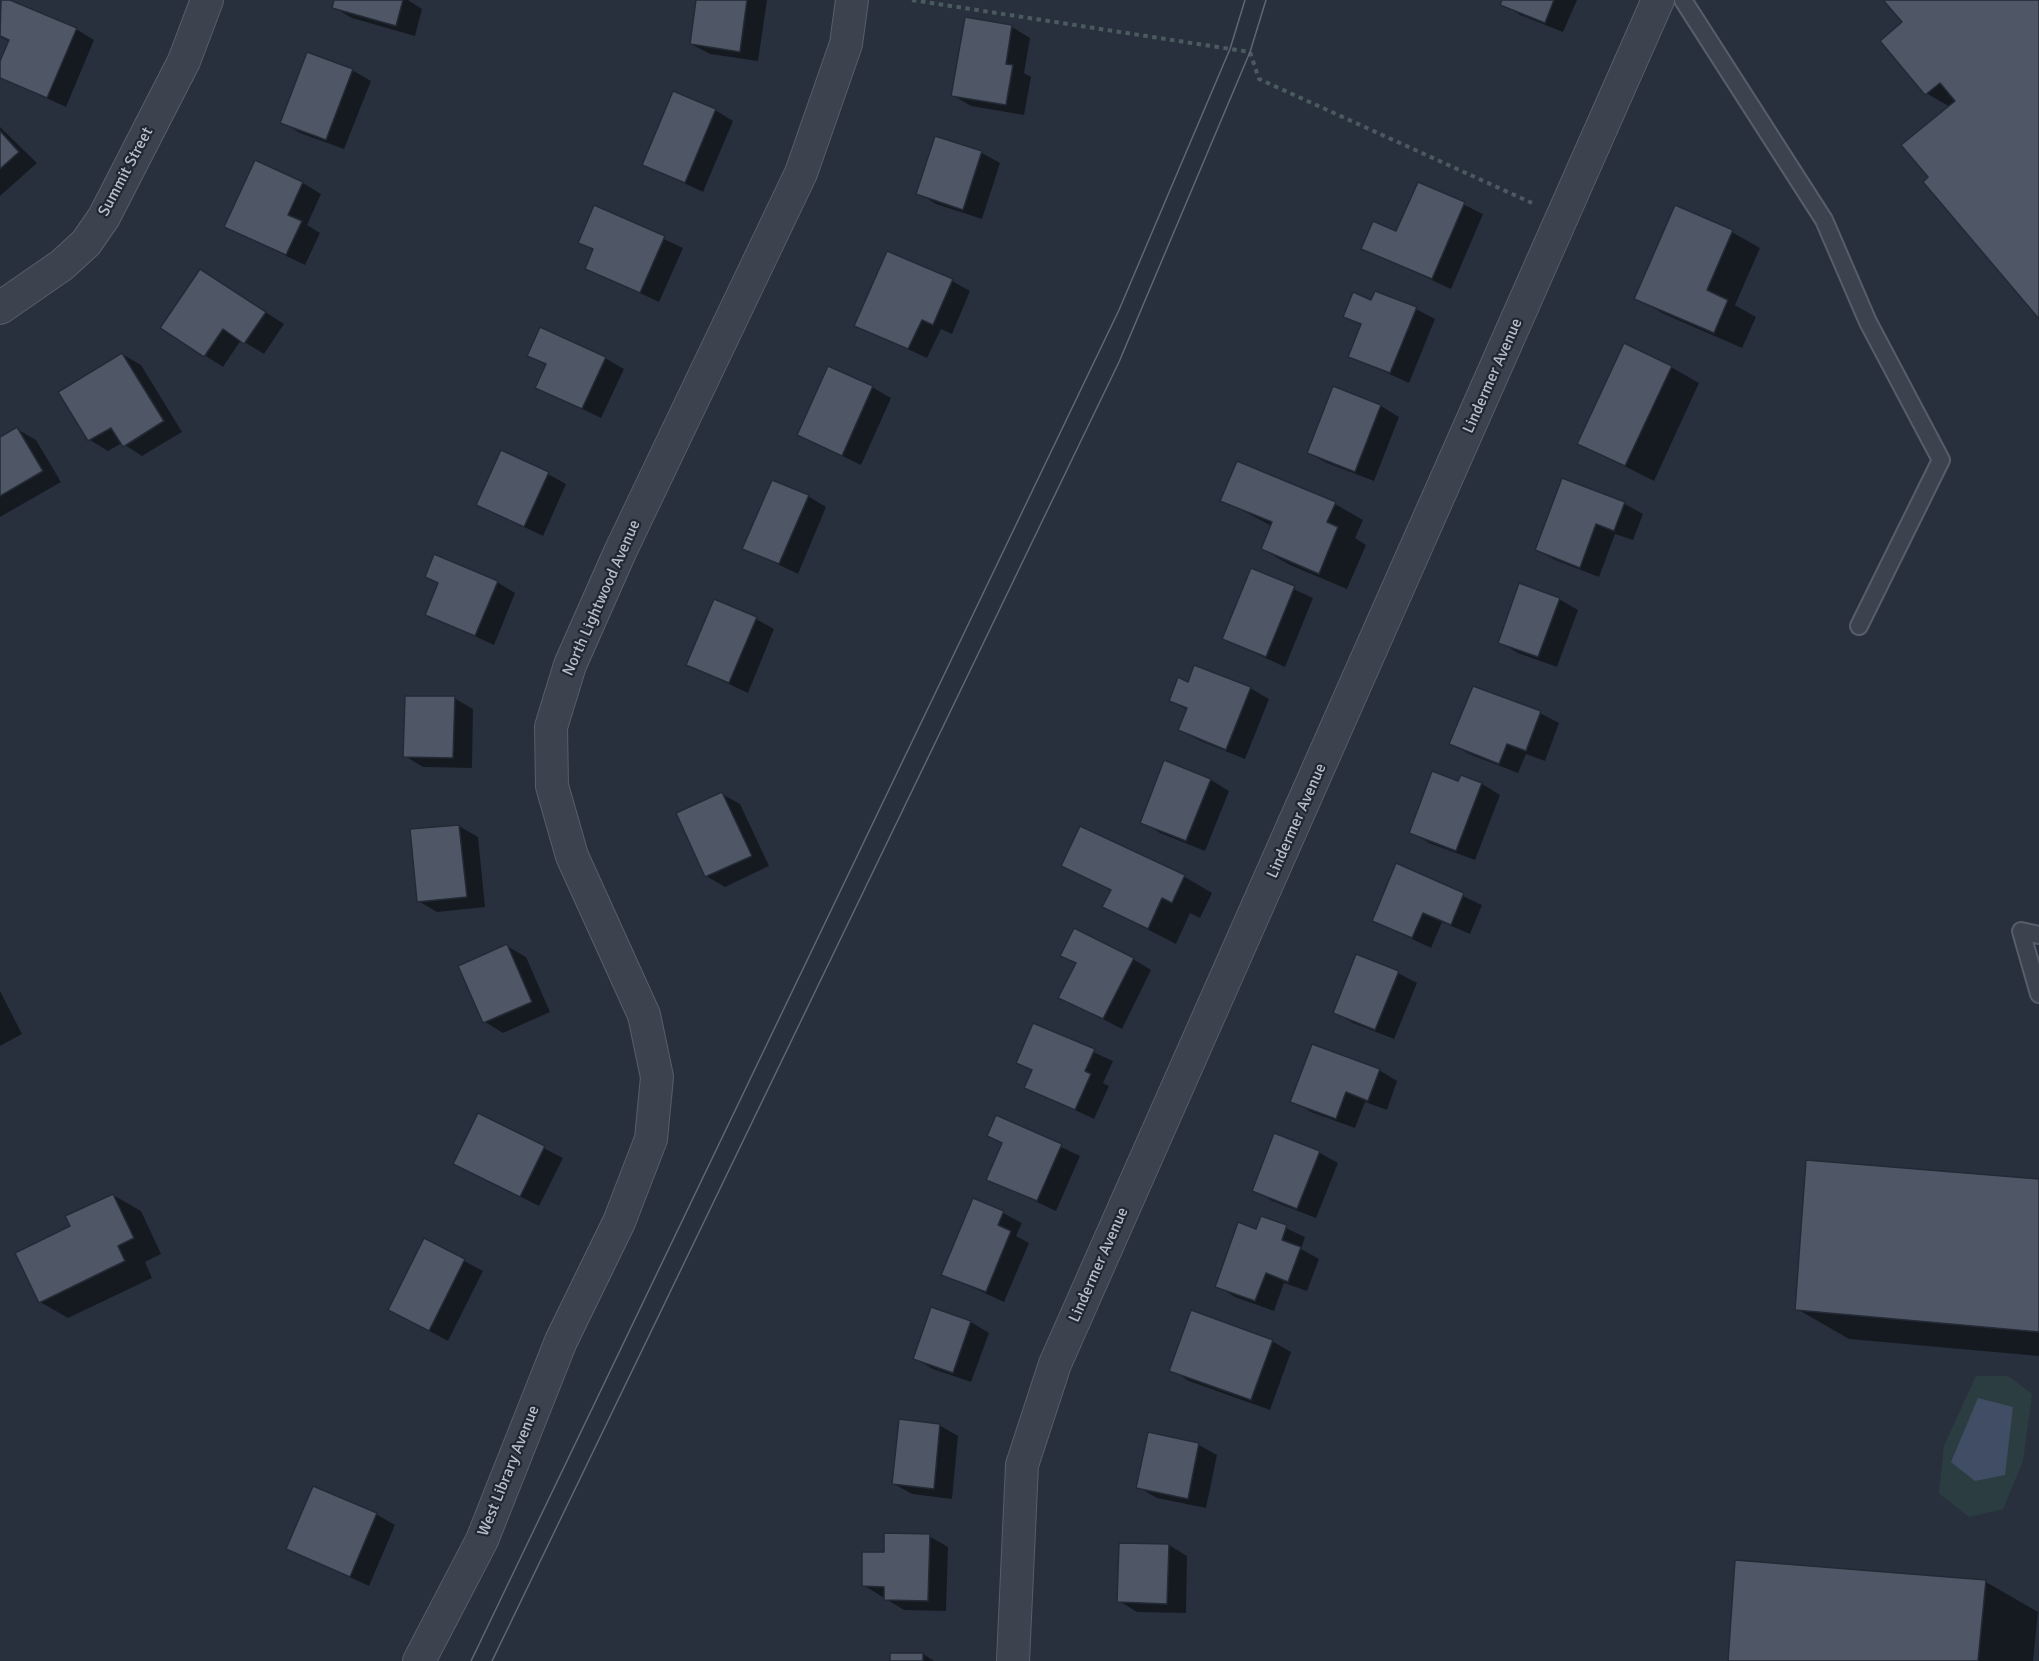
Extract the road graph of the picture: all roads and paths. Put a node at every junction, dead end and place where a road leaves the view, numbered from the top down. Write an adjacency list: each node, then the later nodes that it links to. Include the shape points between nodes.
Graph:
1 (207, 0): 7 (street, Summit Street, via 184,61 86,243 62,265)
2 (852, 0): 11 (street, North Lightwood Avenue, via 846,44 801,173 615,562 570,665 551,728 552,786 572,856 644,1015 657,1077 651,1139 619,1221)
3 (912, 0): 6 (path, via 1250,52 1259,79)
4 (1658, 0): 6 (street, Lindermer Avenue)
5 (1683, 0): 8 (lane, via 1824,220 1868,322 1941,460)
6 (1562, 217): 13 (street, Lindermer Avenue, via 1055,1364 1022,1465)
7 (0, 308)
8 (1859, 626)
9 (2039, 935): 10 (lane, via 2021,931)
10 (2039, 994)
11 (591, 1278): 12 (street, West Library Avenue, via 561,1341 482,1540)
12 (419, 1661)
13 (1013, 1661)

